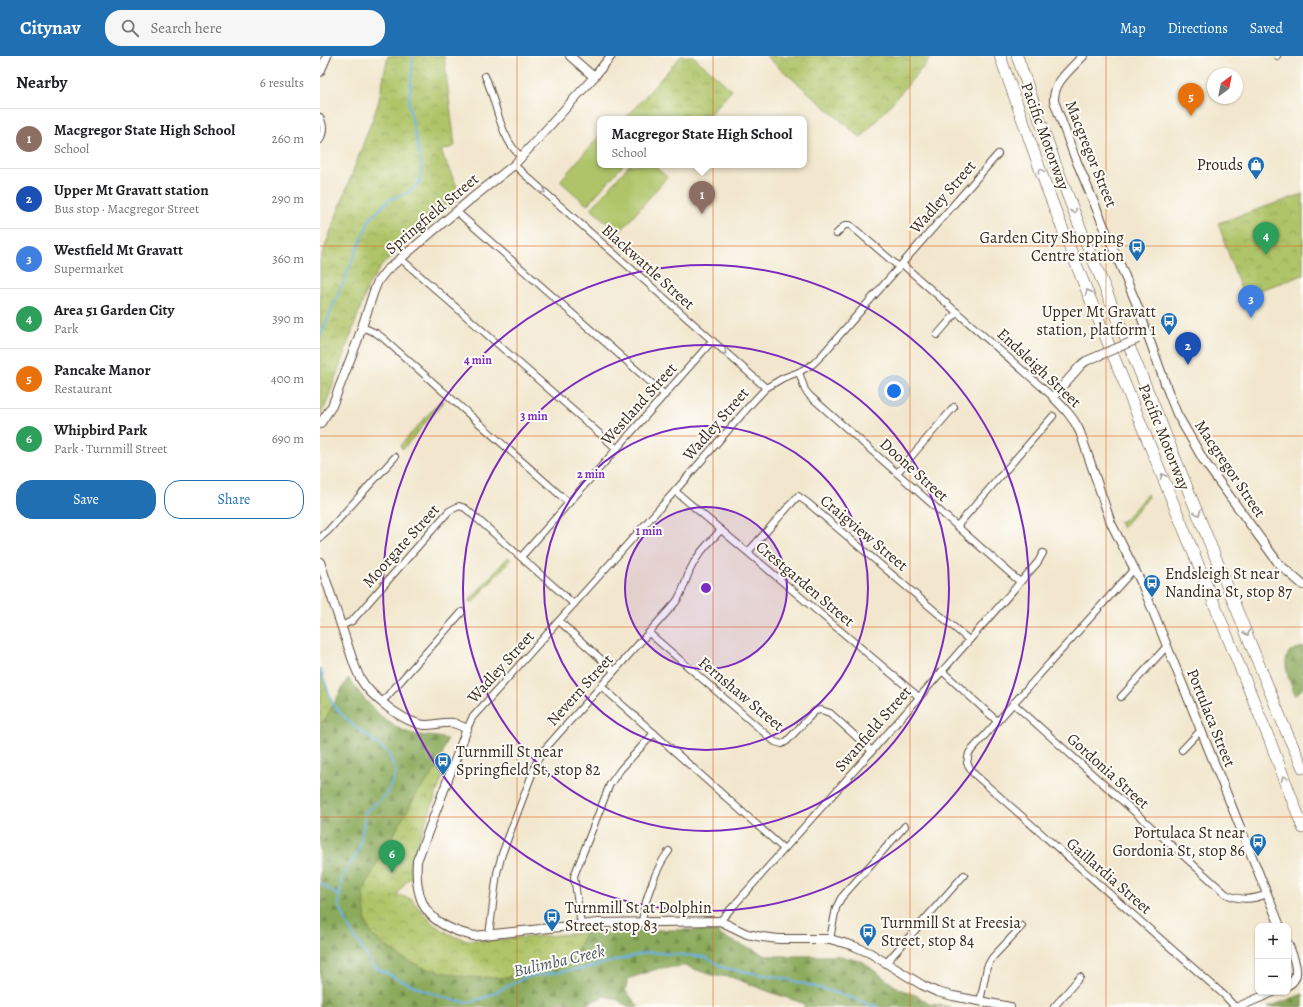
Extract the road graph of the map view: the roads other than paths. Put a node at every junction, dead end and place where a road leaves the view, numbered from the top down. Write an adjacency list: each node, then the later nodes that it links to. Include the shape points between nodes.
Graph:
1 (327, 56): 7 (street)
2 (570, 56): 9 (street)
3 (611, 56): 9 (street, Springfield Street)
4 (1000, 56): 69 (highway, Pacific Motorway, one-way to 4, via 1068,243)
5 (1017, 56): 67 (highway, Pacific Motorway, one-way to 67, via 1087,246)
6 (1083, 56): 22 (street, Macgregor Street, via 1057,85 1054,101)
7 (320, 72)
8 (486, 76): 13 (street, via 510,145)
9 (594, 77): 13 (street, Springfield Street)
10 (320, 117): 11 (street, via 324,125)
11 (320, 140)
12 (998, 154): 18 (street, Wadley Street)
13 (522, 157): 14 (street, Springfield Street)
14 (514, 165): 15 (street, Springfield Street); 23 (street, Blackwattle Street, one-way to 23)
15 (457, 212): 17 (street, Springfield Street); 26 (street)
16 (836, 234): 18 (street, Endsleigh Street, via 844,225 850,225)
17 (401, 259): 20 (street, Springfield Street, via 378,281); 31 (street)
18 (900, 266): 19 (street, Endsleigh Street); 24 (street, Wadley Street, via 823,354)
19 (956, 312): 21 (street); 27 (street, Endsleigh Street)
20 (362, 327): 30 (street, Springfield Street, via 332,406); 35 (street, via 376,332)
21 (937, 335)
22 (1148, 335): 27 (street, bridge, via 1086,361); 46 (street, Macgregor Street, via 1174,407 1198,451 1279,564)
23 (712, 341): 25 (street, Blackwattle Street, one-way to 25); 26 (street, Westland Street)
24 (799, 372): 25 (street, Wadley Street); 33 (street, Doone Street, via 805,390 810,396)
25 (766, 388): 34 (street, Wadley Street)
26 (665, 395): 31 (street, Westland Street)
27 (1053, 397): 36 (street, Endsleigh Street, via 1076,423)
28 (954, 407): 33 (street)
29 (1053, 416): 37 (street)
30 (320, 424)
31 (617, 449): 35 (street, Westland Street)
32 (394, 457): 39 (street)
33 (897, 473): 37 (street, Doone Street)
34 (675, 491): 38 (street, Crestgarden Street); 47 (street, Wadley Street)
35 (569, 503): 42 (street, Westland Street)
36 (1111, 523): 44 (street, Portulaca Street)
37 (956, 526): 45 (street, Doone Street)
38 (721, 530): 40 (street, Crestgarden Street); 51 (street, Nevern Street, via 698,555 682,594)
39 (320, 538)
40 (748, 552): 52 (street, Craigview Street, via 798,496); 57 (street, Crestgarden Street)
41 (1043, 552): 45 (street, Swanfield Street, via 1038,562)
42 (521, 557): 47 (street, Moorgate Street); 50 (street, Moorgate Street, via 465,508 454,507 352,621)
43 (320, 562): 50 (street)
44 (1134, 569): 53 (street, Portulaca Street); 60 (street)
45 (1020, 582): 52 (street, Swanfield Street)
46 (1302, 584)
47 (574, 604): 49 (street, Wadley Street)
48 (462, 612): 59 (street)
49 (559, 621): 54 (street); 62 (street, Wadley Street, via 472,718)
50 (341, 626): 59 (street, via 361,679)
51 (649, 633): 54 (street, Nevern Street); 66 (street, Fernshaw Street, via 775,742 782,744 788,741 815,711 821,710 830,713)
52 (969, 640): 55 (street, Swanfield Street)
53 (1167, 646): 58 (street); 63 (street, Portulaca Street)
54 (614, 671): 56 (street, Nevern Street)
55 (942, 671): 57 (street, Swanfield Street); 61 (street)
56 (601, 686): 64 (street); 79 (street, Nevern Street, via 537,760 502,854)
57 (919, 697): 66 (street, Swanfield Street)
58 (1121, 697)
59 (382, 702): 62 (street, via 399,715 423,725 453,723)
60 (1013, 703): 61 (street); 73 (street, Gordonia Street, via 1226,894 1240,899 1258,898)
61 (997, 721): 89 (street, Gaillardia Street, via 969,753 967,763 973,773)
62 (467, 729): 79 (street, via 417,861 416,877 420,898 433,918 459,933)
63 (1201, 730): 65 (street); 73 (street, Portulaca Street)
64 (654, 733): 70 (street); 77 (street, via 610,784 574,876)
65 (1182, 750)
66 (872, 751): 70 (street, Swanfield Street)
67 (1303, 768)
68 (905, 826): 80 (street, via 841,898 836,908)
69 (1303, 828)
70 (784, 849): 74 (street, Swanfield Street)
71 (669, 851): 75 (street, via 647,897)
72 (964, 875): 82 (street)
73 (1267, 894): 76 (street, Portulaca Street)
74 (720, 921): 75 (street); 80 (street, via 748,934 762,937)
75 (642, 922): 77 (street)
76 (1279, 923)
77 (581, 925): 79 (street)
78 (1022, 926): 86 (street, via 992,958 987,967)
79 (489, 935)
80 (830, 939): 82 (street, via 854,946)
81 (1291, 951): 84 (street, via 1299,970 1298,979)
82 (886, 963): 86 (street, via 937,992)
83 (1080, 977): 88 (street)
84 (1291, 983)
85 (1266, 995): 90 (street)
86 (980, 1002): 87 (street)
87 (1010, 1007)
88 (1054, 1007)
89 (1235, 1007)
90 (1238, 1007)

